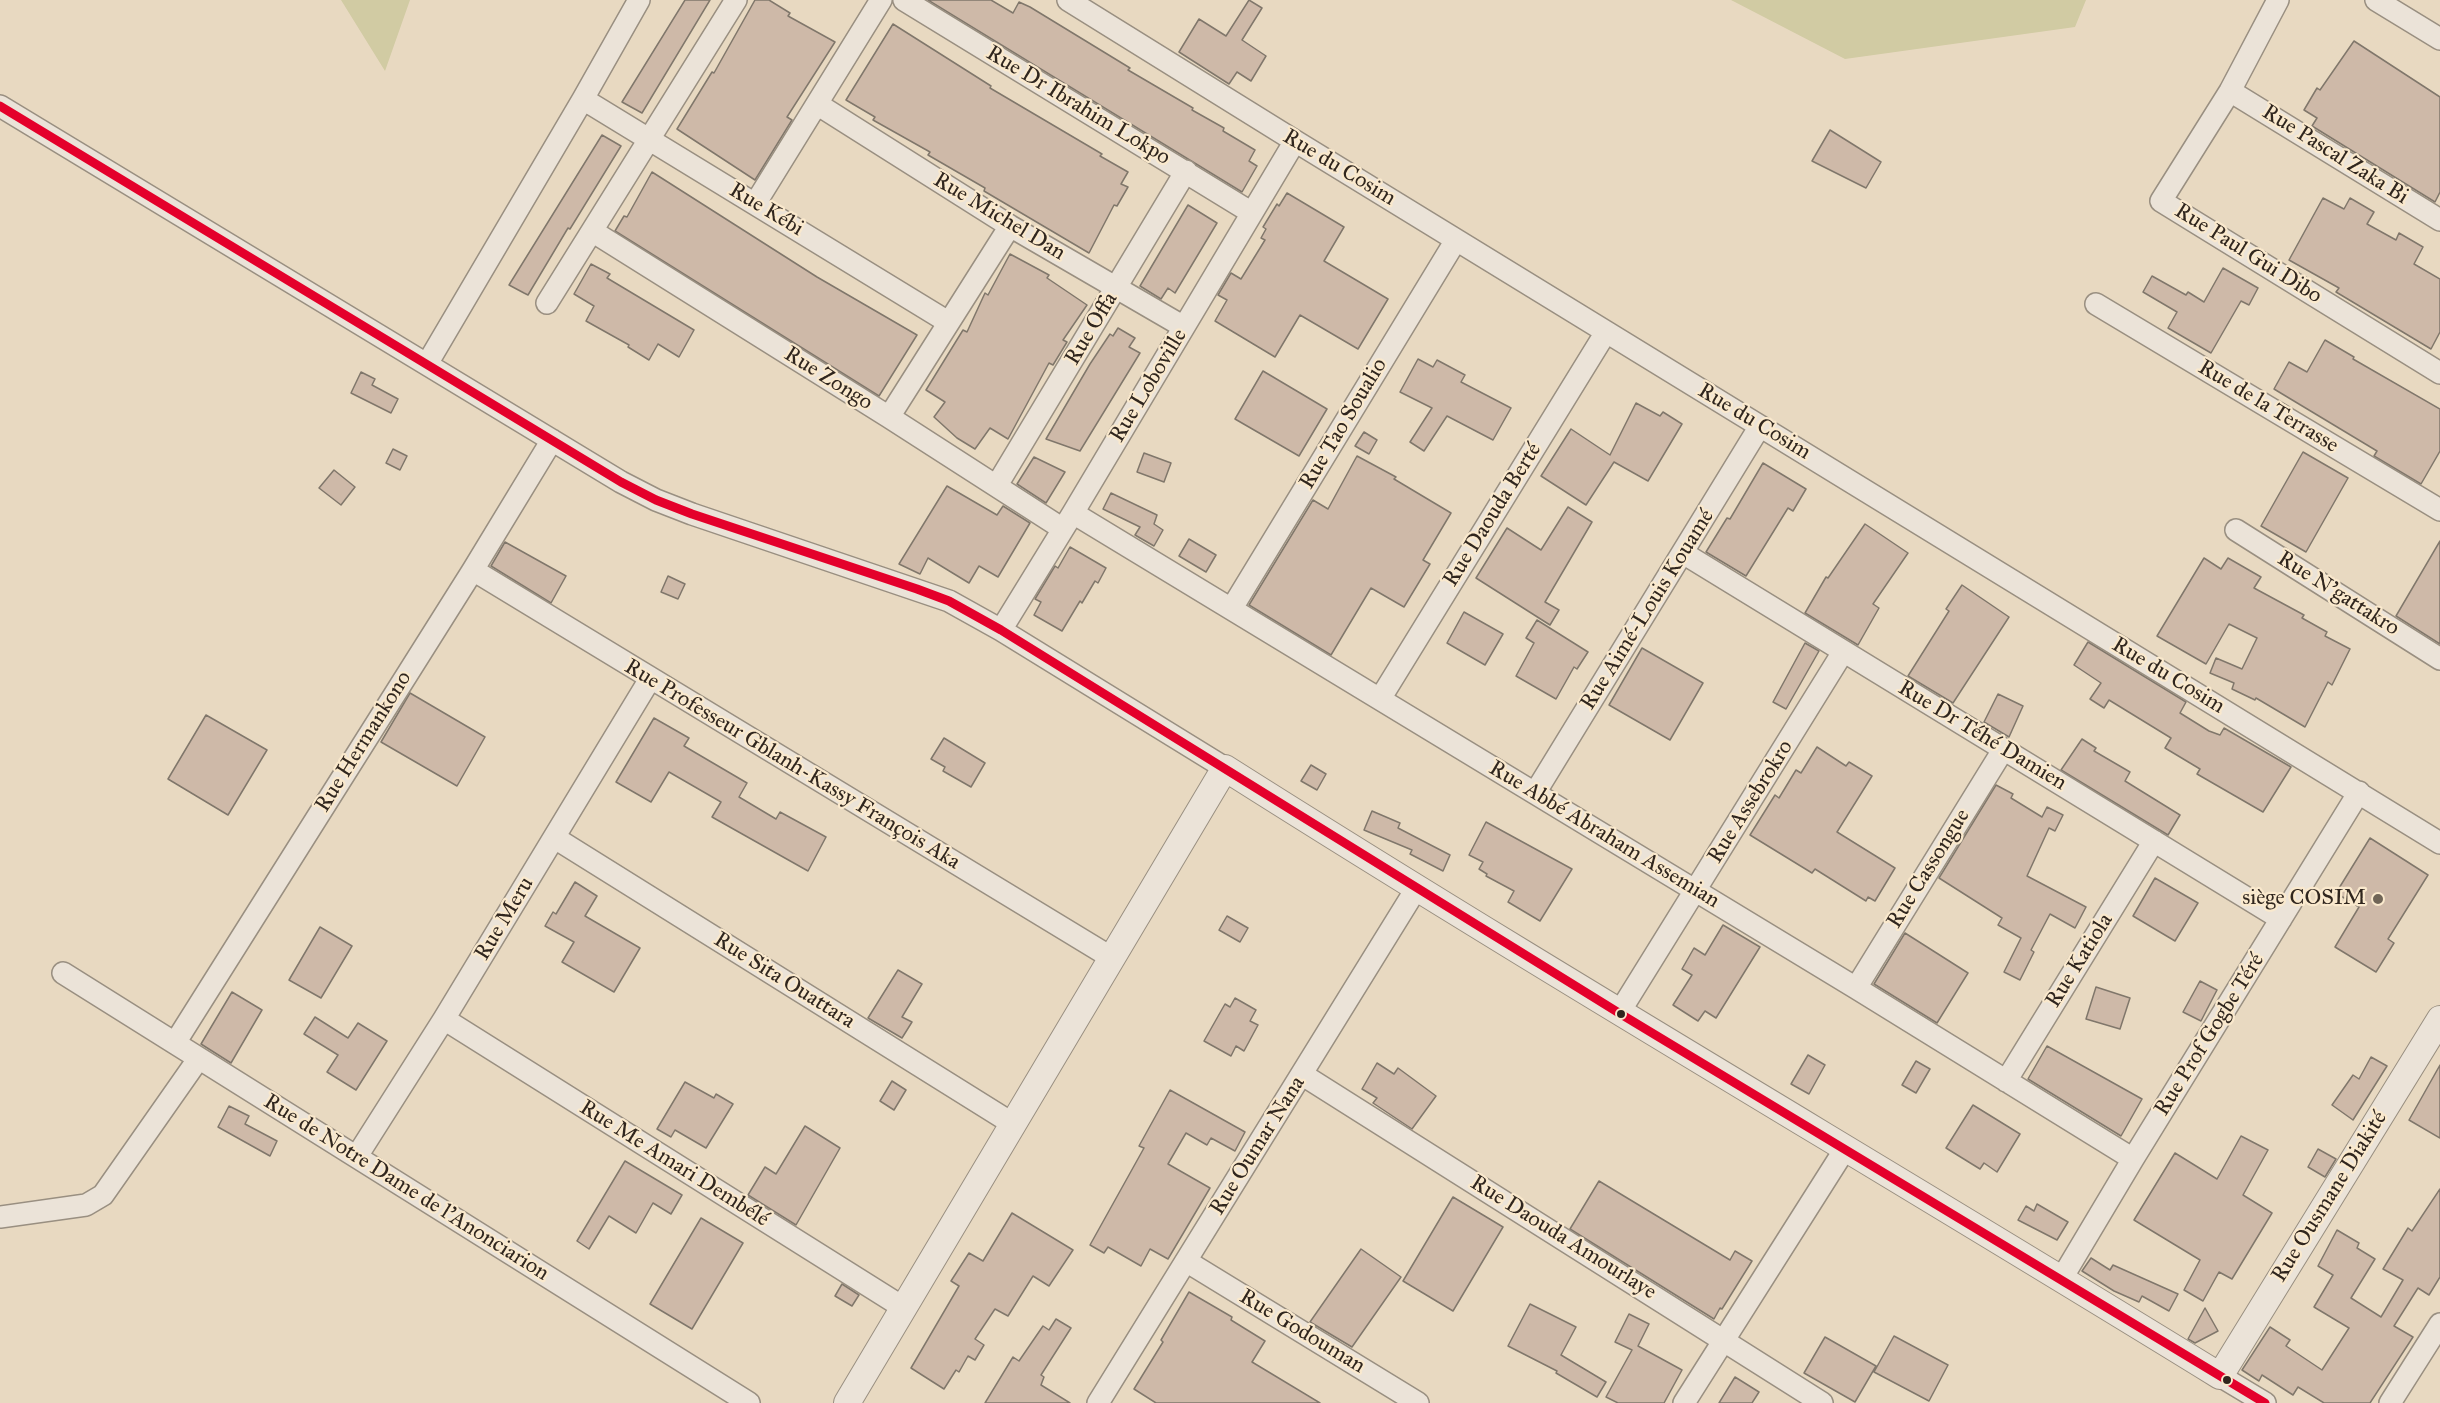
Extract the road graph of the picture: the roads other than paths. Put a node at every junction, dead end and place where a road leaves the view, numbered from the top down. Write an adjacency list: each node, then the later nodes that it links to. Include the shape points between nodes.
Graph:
1 (639, 0): 10 (street)
2 (736, 0): 13 (street)
3 (881, 0): 11 (street)
4 (904, 0): 15 (street, Rue Dr Ibrahim Lokpo)
5 (1068, 0): 14 (street, Rue du Cosim)
6 (2278, 0): 9 (street, Rue Paul Gui Dibo)
7 (2376, 0): 8 (street)
8 (2440, 39)
9 (2230, 91): 18 (street, Rue Pascal Zaka Bi); 29 (street, Rue Paul Gui Dibo, via 2161,201)
10 (584, 99): 13 (street, Rue Kébi); 28 (street)
11 (817, 104): 16 (street); 19 (street, Rue Michel Dan)
12 (0, 106): 28 (street)
13 (650, 139): 16 (street, Rue Kébi); 20 (street)
14 (1295, 141): 17 (street, Rue Loboville); 21 (street, Rue du Cosim)
15 (1186, 171): 17 (street, Rue Dr Ibrahim Lokpo); 22 (street, Rue Offa)
16 (755, 204): 25 (street, Rue Kébi)
17 (1252, 213): 26 (street, Rue Loboville)
18 (2440, 220)
19 (1010, 226): 22 (street, Rue Michel Dan); 25 (street)
20 (592, 231): 23 (street); 30 (street, Rue Zongo)
21 (1456, 240): 27 (street, Rue du Cosim); 39 (street, Rue Tao Soualio)
22 (1117, 288): 26 (street, Rue Michel Dan); 33 (street, Rue Offa)
23 (547, 303)
24 (2096, 304): 34 (street, Rue de la Terrasse)
25 (948, 322): 30 (street)
26 (1184, 327): 35 (street, Rue Loboville)
27 (1606, 332): 31 (street, Rue du Cosim); 44 (street, Rue Daouda Berté)
28 (427, 364): 32 (street)
29 (2440, 373)
30 (889, 417): 33 (street, Rue Zongo)
31 (1760, 426): 37 (street, Rue Aimé-Louis Kouamé); 47 (street, Rue du Cosim)
32 (552, 440): 38 (street, Rue Hermankono); 40 (street, via 656,500 917,589)
33 (997, 485): 35 (street, Rue Zongo)
34 (2440, 510)
35 (1068, 521): 39 (street, Rue Abbé Abraham Assemian); 40 (street, Rue Loboville)
36 (2236, 530): 42 (street, Rue N'gattakro)
37 (1683, 553): 41 (street, Rue Dr Téhé Damien); 48 (street, Rue Aimé-Louis Kouamé)
38 (472, 570): 43 (street, Rue Professeur Gblanh-Kassy François Aka); 61 (street, Rue Hermankono)
39 (1232, 608): 44 (street, Rue Abbé Abraham Assemian)
40 (1000, 630): 46 (street)
41 (1844, 652): 45 (street, Rue Dr Téhé Damien); 53 (street, Rue Assebrokro)
42 (2440, 659)
43 (650, 679): 49 (street, Rue Meru); 55 (street, Rue Professeur Gblanh-Kassy François Aka)
44 (1380, 699): 48 (street, Rue Abbé Abraham Assemian)
45 (2003, 750): 50 (street, Rue Dr Téhé Damien); 57 (street, Rue Cassongue)
46 (1225, 768): 52 (street); 55 (street)
47 (2360, 792): 51 (street, Rue du Cosim); 54 (street, Rue Prof Gogbe Téré)
48 (1535, 793): 53 (street, Rue Abbé Abraham Assemian)
49 (555, 838): 59 (street, Rue Meru); 66 (street, Rue Sita Ouattara)
50 (2154, 841): 54 (street, Rue Dr Téhé Damien); 65 (street, Rue Katiola)
51 (2440, 843)
52 (1416, 889): 58 (street); 64 (street, Rue Oumar Nana)
53 (1695, 892): 57 (street, Rue Abbé Abraham Assemian); 58 (street, Rue Assebrokro)
54 (2281, 919): 69 (street, Rue Prof Gogbe Téré)
55 (1112, 958): 66 (street)
56 (63, 973): 61 (street, Rue de Notre Dame de l'Anonciarion)
57 (1856, 988): 65 (street, Rue Abbé Abraham Assemian)
58 (1619, 1013): 67 (street)
59 (444, 1019): 68 (street, Rue Meru); 73 (street, Rue Me Amari Dembélé)
60 (2440, 1019): 62 (street, Rue Ousmane Diakité)
61 (175, 1043): 63 (street, Rue de Notre Dame de l'Anonciarion)
62 (2433, 1045): 77 (street, Rue Ousmane Diakité)
63 (199, 1058): 68 (street, Rue de Notre Dame de l'Anonciarion); 70 (street, via 103,1195 86,1205)
64 (1303, 1075): 71 (street, Rue Oumar Nana); 75 (street, Rue Daouda Amourlaye)
65 (2006, 1081): 69 (street, Rue Abbé Abraham Assemian)
66 (1013, 1124): 73 (street)
67 (1845, 1149): 72 (street); 75 (street)
68 (357, 1156): 78 (street, Rue de Notre Dame de l'Anonciarion)
69 (2133, 1159): 72 (street, Rue Prof Gogbe Téré)
70 (0, 1217)
71 (1185, 1261): 80 (street, Rue Oumar Nana); 81 (street, Rue Godouman)
72 (2062, 1278): 77 (street)
73 (904, 1308): 79 (street)
74 (2440, 1324): 76 (street)
75 (1724, 1339): 82 (street); 83 (street, Rue Daouda Amourlaye)
76 (2434, 1347): 85 (street)
77 (2220, 1376): 84 (street)
78 (749, 1403)
79 (847, 1403)
80 (1098, 1403)
81 (1418, 1403)
82 (1684, 1403)
83 (1822, 1403)
84 (2265, 1403)
85 (2390, 1403)

